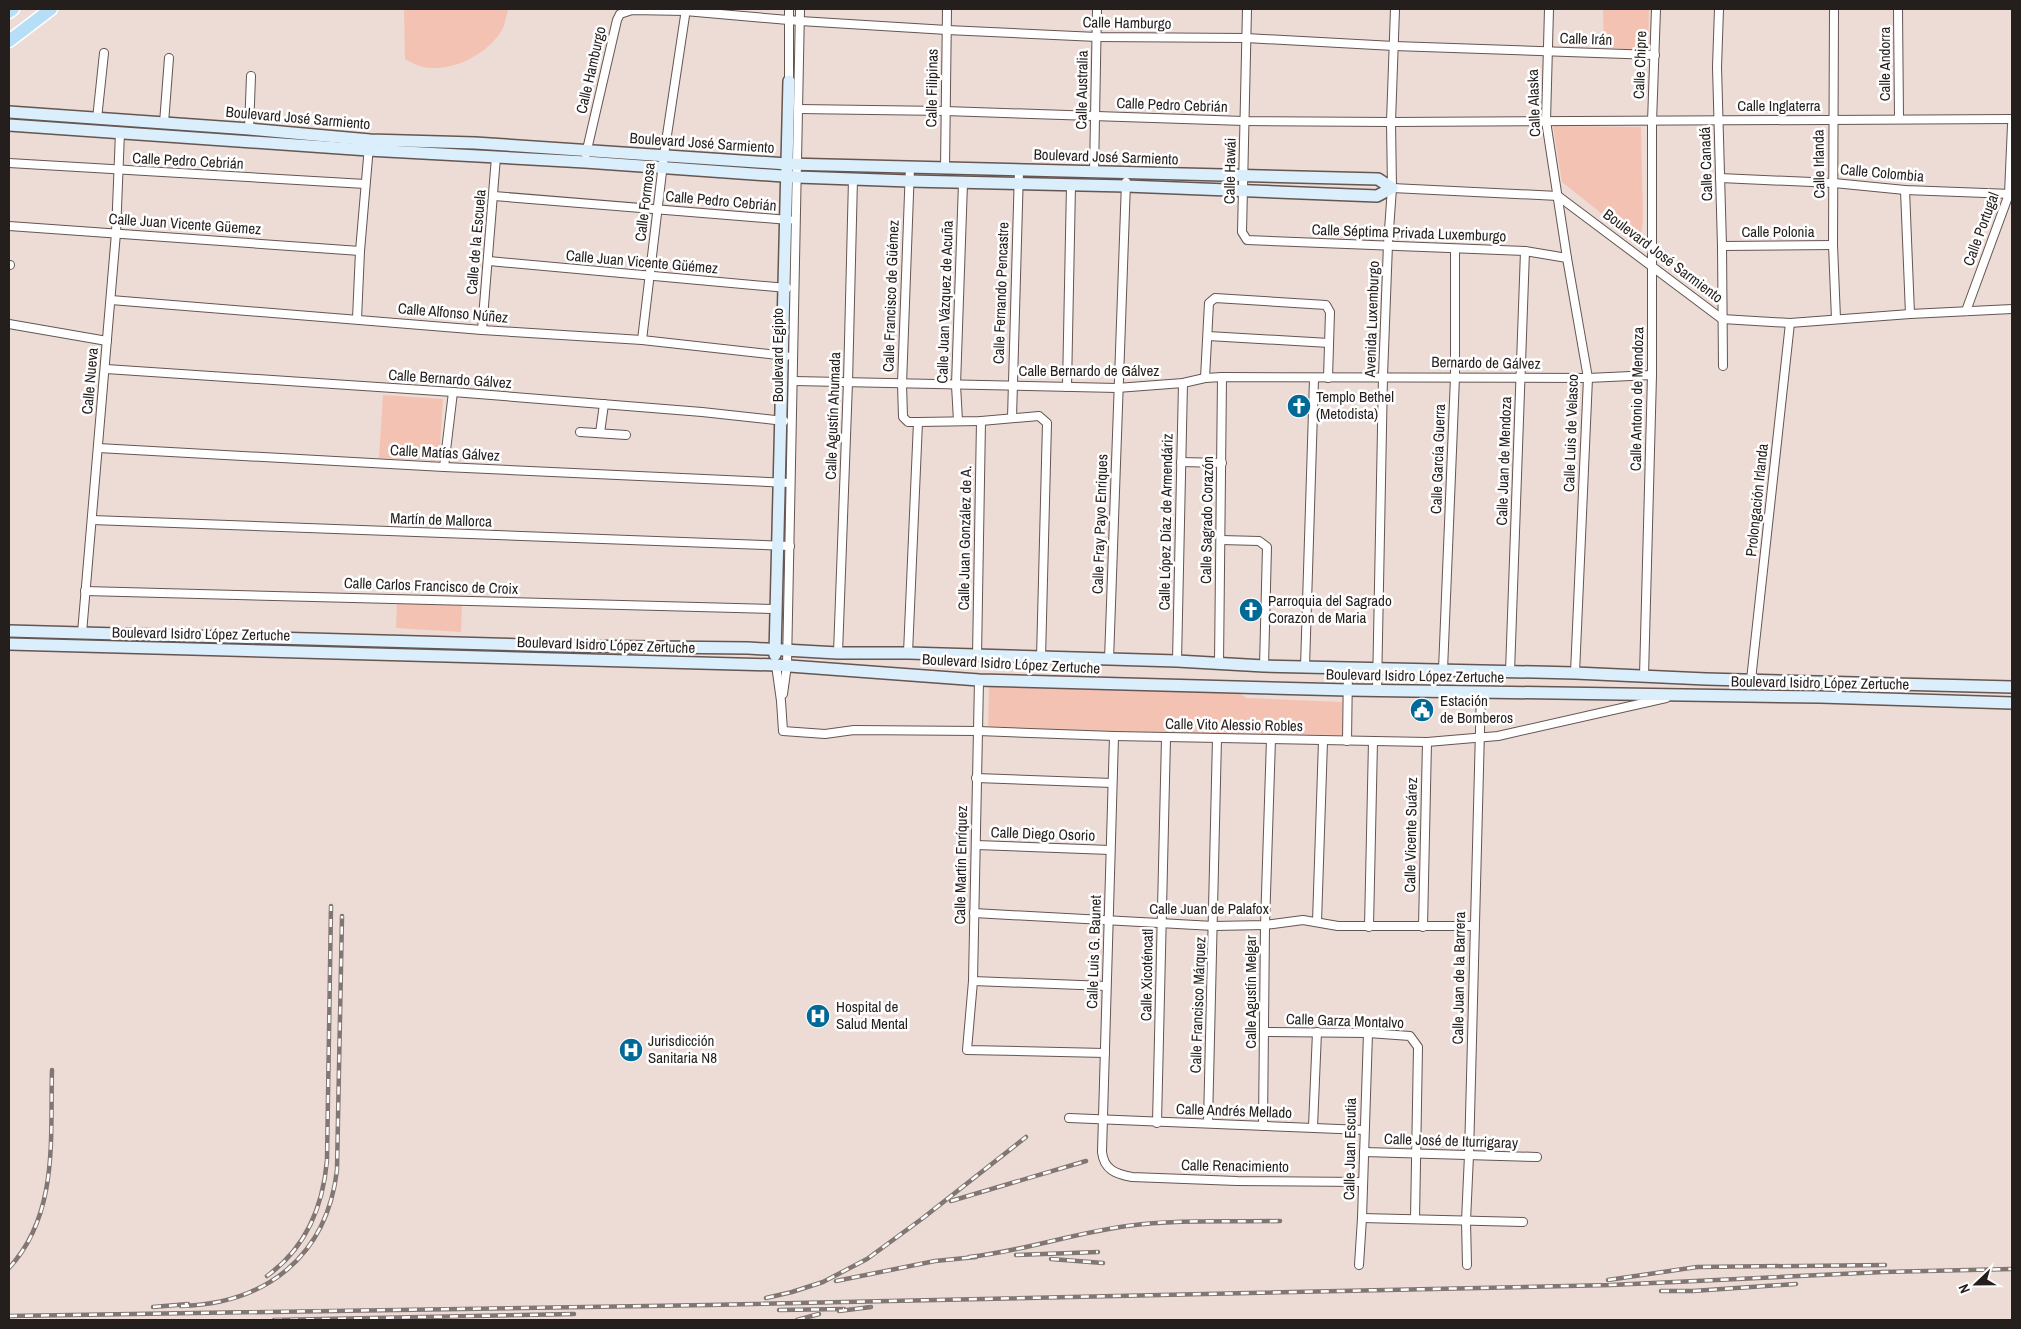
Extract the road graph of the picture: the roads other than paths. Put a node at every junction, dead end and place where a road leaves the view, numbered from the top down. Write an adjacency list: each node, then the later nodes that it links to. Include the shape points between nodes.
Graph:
1 (13, 9): 15 (main road)
2 (51, 9): 22 (main road)
3 (789, 9): 17 (street, Boulevard Egipto)
4 (800, 9): 18 (street, Boulevard Egipto)
5 (947, 9): 19 (street, Calle Filipinas)
6 (1098, 9): 20 (street, Calle Australia)
7 (1247, 9): 21 (street, Calle Hawái)
8 (1395, 9): 23 (street, Avenida Luxemburgo)
9 (1550, 9): 24 (street, Calle Alaska)
10 (1656, 9): 26 (street, Calle Chipre)
11 (1719, 9): 39 (street, Calle Canadá)
12 (1834, 9): 37 (street, Calle Irlanda)
13 (1898, 9): 36 (street, Calle Andorra)
14 (686, 10): 16 (street, Calle Hamburgo); 51 (street, Calle Hamburgo, via 632,10 620,14); 52 (street, Calle Formosa)
15 (9, 12)
16 (734, 12): 17 (street, Calle Hamburgo)
17 (789, 20): 18 (street, Calle Hamburgo); 29 (street, Boulevard Egipto)
18 (800, 21): 19 (street, Calle Hamburgo); 30 (street, Boulevard Egipto)
19 (947, 30): 20 (street, Calle Hamburgo); 31 (street, Calle Filipinas)
20 (1097, 37): 21 (street, Calle Hamburgo); 34 (street, Calle Australia)
21 (1246, 38): 23 (street, Calle Hamburgo); 40 (street, Calle Hawái)
22 (9, 41)
23 (1394, 46): 24 (street, Calle Hamburgo); 42 (street, Avenida Luxemburgo)
24 (1547, 52): 26 (street, Calle Irán); 41 (street, Calle Alaska)
25 (104, 53): 35 (street)
26 (1654, 55): 43 (street, Calle Chipre)
27 (169, 58): 44 (street)
28 (251, 76): 48 (street)
29 (789, 80): 56 (main road, Boulevard Egipto)
30 (798, 109): 31 (street, Calle Pedro Cebrián); 56 (street, Boulevard Egipto)
31 (945, 111): 34 (street, Calle Pedro Cebrián); 59 (street, Calle Filipinas)
32 (9, 112): 33 (main road, Boulevard José Sarmiento)
33 (48, 115): 35 (main road, Boulevard José Sarmiento); 47 (main road)
34 (1096, 116): 40 (street, Calle Pedro Cebrián); 62 (street, Calle Australia)
35 (97, 118): 44 (main road, Boulevard José Sarmiento)
36 (1899, 118): 37 (street, Calle Inglaterra); 38 (street, Calle Inglaterra)
37 (1833, 119): 39 (street, Calle Inglaterra); 71 (street, Calle Irlanda)
38 (2012, 119)
39 (1719, 120): 43 (street, Calle Inglaterra); 66 (street, Calle Canadá)
40 (1244, 121): 42 (street, Calle Pedro Cebrián); 65 (street, Calle Hawái)
41 (1546, 121): 42 (street, Calle Pedro Cebrián); 43 (street, Calle Inglaterra); 80 (street, Calle Alaska)
42 (1391, 122): 75 (street, Avenida Luxemburgo)
43 (1652, 122): 94 (street, Calle Antonio de Mendoza)
44 (164, 123): 48 (main road, Boulevard José Sarmiento)
45 (9, 125): 47 (main road, Boulevard José Sarmiento)
46 (2012, 125): 78 (street, Calle Portugal)
47 (48, 128): 49 (main road, Boulevard José Sarmiento)
48 (249, 129): 50 (main road, Boulevard José Sarmiento)
49 (120, 132): 50 (main road, Boulevard José Sarmiento); 60 (street, Calle Nueva)
50 (369, 145): 51 (main road, Boulevard José Sarmiento, via 475,142); 53 (main road, Boulevard José Sarmiento); 72 (street)
51 (586, 150): 52 (main road, Boulevard José Sarmiento); 54 (street, Calle Hamburgo)
52 (664, 155): 56 (main road, Boulevard José Sarmiento); 57 (street, Calle Formosa)
53 (496, 157): 54 (main road, Boulevard José Sarmiento); 79 (street, Calle de la Escuela)
54 (585, 162): 57 (main road, Boulevard José Sarmiento)
55 (9, 164): 60 (street, Calle Pedro Cebrián)
56 (792, 164): 58 (main road, Boulevard José Sarmiento); 64 (main road, Boulevard Egipto)
57 (663, 167): 64 (main road, Boulevard José Sarmiento); 81 (street, Calle Formosa)
58 (910, 167): 59 (main road, Boulevard José Sarmiento); 68 (street, Calle Francisco de Güémez)
59 (945, 168): 61 (main road, Boulevard José Sarmiento)
60 (118, 170): 72 (street, Calle Pedro Cebrián); 84 (street, Calle Nueva)
61 (1019, 170): 62 (main road, Boulevard José Sarmiento); 70 (street, Calle Fernando Pencastre)
62 (1094, 172): 63 (main road, Boulevard José Sarmiento)
63 (1126, 173): 65 (main road, Boulevard José Sarmiento); 74 (street)
64 (792, 176): 67 (main road, Boulevard José Sarmiento); 82 (main road, Boulevard Egipto)
65 (1244, 177): 75 (main road, Boulevard José Sarmiento, via 1378,179); 76 (street, Calle Hawái)
66 (1720, 178): 71 (street, Calle Colombia); 88 (street, Calle Canadá)
67 (853, 180): 68 (main road, Boulevard José Sarmiento); 124 (street, Calle Agustín Ahumada)
68 (909, 181): 69 (main road, Boulevard José Sarmiento); 126 (street, Calle Francisco de Güémez)
69 (962, 183): 70 (main road, Boulevard José Sarmiento); 127 (street, Calle Juan Vázquez de Acuña)
70 (1018, 183): 73 (main road, Boulevard José Sarmiento); 128 (street, Calle Fernando Pencastre)
71 (1834, 183): 77 (street, Calle Colombia); 87 (street, Calle Irlanda)
72 (365, 184): 90 (street)
73 (1071, 184): 74 (main road, Boulevard José Sarmiento); 129 (street)
74 (1126, 186): 76 (main road, Boulevard José Sarmiento); 130 (street)
75 (1392, 188): 76 (main road, Boulevard José Sarmiento, via 1377,196); 80 (street, Boulevard José Sarmiento); 86 (street, Avenida Luxemburgo)
76 (1243, 190): 85 (street, Calle Hawái, via 1242,232)
77 (1905, 190): 78 (street, Calle Colombia); 100 (street)
78 (2011, 194): 99 (street, Calle Portugal)
79 (494, 196): 81 (street, Calle Pedro Cebrián); 93 (street, Calle de la Escuela)
80 (1558, 196): 92 (street, Calle Luis de Velasco); 94 (street, Boulevard José Sarmiento)
81 (658, 209): 82 (street, Calle Pedro Cebrián); 95 (street, Calle Formosa)
82 (791, 221): 96 (main road, Boulevard Egipto)
83 (9, 226): 84 (street, Calle Juan Vicente Güemez)
84 (116, 233): 90 (street, Calle Juan Vicente Güemez); 97 (street, Calle Nueva)
85 (1249, 241): 86 (street, Calle Séptima Privada Luxemburgo)
86 (1388, 244): 89 (street, Calle Séptima Privada Luxemburgo); 115 (street, Avenida Luxemburgo)
87 (1833, 245): 88 (street, Calle Polonia); 103 (street, Calle Irlanda)
88 (1722, 246): 102 (street, Calle Canadá)
89 (1455, 249): 91 (street, Calle Séptima Privada Luxemburgo); 117 (street, Calle García Guerra)
90 (360, 251): 101 (street)
91 (1525, 251): 92 (street, Calle Séptima Privada Luxemburgo); 118 (street, Calle Juan de Mendoza)
92 (1567, 258): 121 (street, Calle Luis de Velasco)
93 (488, 261): 95 (street, Calle Juan Vicente Güémez); 106 (street, Calle de la Escuela)
94 (1653, 269): 102 (street, Boulevard José Sarmiento); 114 (street, Calle Antonio de Mendoza)
95 (650, 276): 96 (street, Calle Juan Vicente Güémez); 108 (street, Calle Formosa)
96 (789, 288): 111 (main road, Boulevard Egipto)
97 (111, 300): 101 (street, Calle Alfonso Núñez); 109 (street, Calle Nueva)
98 (2012, 309): 99 (street, Boulevard José Sarmiento)
99 (1966, 311): 100 (street, Boulevard José Sarmiento)
100 (1910, 314): 103 (street, Boulevard José Sarmiento)
101 (357, 319): 106 (street, Calle Alfonso Núñez)
102 (1722, 319): 104 (street, Boulevard José Sarmiento); 112 (street, Calle Canadá)
103 (1836, 320): 104 (street, Boulevard José Sarmiento)
104 (1790, 323): 176 (street, Prolongación Irlanda)
105 (9, 324): 109 (street)
106 (482, 330): 108 (street, Calle Alfonso Núñez)
107 (1208, 336): 110 (street); 110 (street, via 1209,303 1215,298 1325,304 1330,312); 119 (street)
108 (642, 340): 111 (street, Calle Alfonso Núñez)
109 (107, 341): 113 (street, Calle Nueva)
110 (1329, 343): 120 (street)
111 (788, 356): 123 (street, Boulevard Egipto); 136 (main road, Boulevard Egipto)
112 (1723, 366)
113 (106, 369): 131 (street, Calle Bernardo Gálvez); 141 (street, Calle Nueva)
114 (1652, 375): 121 (street, Bernardo de Gálvez); 174 (street, Calle Antonio de Mendoza)
115 (1383, 376): 117 (street, Bernardo de Gálvez); 120 (street, Calle Bernardo de Gálvez); 170 (street, Avenida Luxemburgo)
116 (1222, 377): 119 (street, Calle Bernardo de Gálvez); 122 (street, Calle Bernardo de Gálvez); 143 (street, Calle Sagrado Corazón)
117 (1455, 377): 118 (street, Bernardo de Gálvez); 171 (street, Calle García Guerra)
118 (1522, 377): 121 (street, Bernardo de Gálvez); 172 (street, Calle Juan de Mendoza)
119 (1205, 378): 125 (street, Calle Bernardo de Gálvez)
120 (1328, 378): 122 (street, Calle Bernardo de Gálvez)
121 (1588, 378): 173 (street, Calle Luis de Velasco)
122 (1314, 379): 168 (street)
123 (794, 381): 124 (street, Calle Bernardo de Gálvez); 136 (street, Boulevard Egipto)
124 (848, 382): 126 (street, Calle Bernardo de Gálvez); 159 (street, Calle Agustín Ahumada)
125 (1183, 383): 130 (street, Calle Bernardo de Gálvez); 142 (street, Calle López Díaz de Armendáriz)
126 (902, 384): 127 (street, Calle Bernardo de Gálvez); 137 (street, Calle Francisco de Güémez, via 903,417 908,422)
127 (956, 385): 128 (street, Calle Bernardo de Gálvez); 134 (street, Calle Juan Vázquez de Acuña)
128 (1012, 385): 129 (street, Calle Bernardo de Gálvez); 133 (street, Calle Fernando Pencastre)
129 (1067, 387): 130 (street, Calle Bernardo de Gálvez)
130 (1118, 388): 163 (street, Calle Fray Payo Enriques)
131 (453, 392): 132 (street, Calle Bernardo Gálvez); 144 (street)
132 (604, 404): 136 (street, Calle Bernardo Gálvez); 139 (street)
133 (1012, 418): 135 (street); 162 (street, via 1039,416 1047,424)
134 (958, 421): 135 (street); 137 (street)
135 (980, 421): 161 (street, Calle Juan González de A.)
136 (787, 422): 145 (main road, Boulevard Egipto)
137 (918, 422): 160 (street)
138 (580, 432): 139 (street)
139 (600, 433): 140 (street)
140 (626, 435)
141 (98, 448): 144 (street, Calle Matías Gálvez); 146 (street, Calle Nueva)
142 (1181, 462): 143 (street); 164 (street, Calle López Díaz de Armendáriz)
143 (1222, 463): 147 (street, Calle Sagrado Corazón)
144 (444, 467): 145 (street, Calle Matías Gálvez)
145 (785, 483): 148 (main road, Boulevard Egipto); 149 (street, Boulevard Egipto)
146 (92, 520): 148 (street, Martín de Mallorca); 150 (street, Calle Nueva)
147 (1221, 540): 165 (street, Calle Sagrado Corazón); 167 (street, via 1259,541 1267,548)
148 (777, 546): 149 (street, Martín de Mallorca); 151 (main road, Boulevard Egipto)
149 (790, 546): 158 (street, Boulevard Egipto)
150 (85, 590): 151 (street, Calle Carlos Francisco de Croix); 153 (street, Calle Nueva)
151 (776, 609): 157 (main road, Boulevard Egipto)
152 (9, 631): 153 (main road, Boulevard Isidro López Zertuche)
153 (82, 633): 154 (main road, Boulevard Isidro López Zertuche)
154 (228, 636): 156 (main road); 157 (main road, Boulevard Isidro López Zertuche)
155 (9, 644): 156 (main road, Boulevard Isidro López Zertuche)
156 (228, 649): 166 (main road, Boulevard Isidro López Zertuche)
157 (775, 650): 158 (main road, Boulevard Isidro López Zertuche); 166 (main road, Boulevard Egipto)
158 (788, 650): 159 (main road, Boulevard Isidro López Zertuche); 166 (street, Boulevard Egipto)
159 (838, 652): 160 (main road, Boulevard Isidro López Zertuche)
160 (908, 652): 161 (main road, Boulevard Isidro López Zertuche)
161 (977, 656): 162 (main road, Boulevard Isidro López Zertuche)
162 (1041, 658): 163 (main road, Boulevard Isidro López Zertuche)
163 (1109, 660): 164 (main road, Boulevard Isidro López Zertuche)
164 (1177, 661): 165 (main road, Boulevard Isidro López Zertuche)
165 (1219, 664): 167 (main road, Boulevard Isidro López Zertuche)
166 (781, 665): 175 (main road, Boulevard Isidro López Zertuche); 185 (street, Boulevard Egipto)
167 (1264, 666): 168 (main road, Boulevard Isidro López Zertuche)
168 (1305, 667): 169 (main road, Boulevard Isidro López Zertuche)
169 (1348, 668): 170 (main road, Boulevard Isidro López Zertuche); 179 (street)
170 (1377, 668): 171 (main road, Boulevard Isidro López Zertuche); 180 (street, Avenida Luxemburgo)
171 (1442, 670): 172 (main road, Boulevard Isidro López Zertuche)
172 (1510, 672): 173 (main road, Boulevard Isidro López Zertuche)
173 (1574, 673): 174 (main road, Boulevard Isidro López Zertuche)
174 (1644, 676): 176 (main road, Boulevard Isidro López Zertuche)
175 (979, 680): 179 (main road, Boulevard Isidro López Zertuche); 186 (street, Calle Martín Enríquez)
176 (1751, 680): 177 (main road, Boulevard Isidro López Zertuche)
177 (1911, 685): 178 (main road, Boulevard Isidro López Zertuche); 183 (main road)
178 (2012, 687)
179 (1348, 690): 180 (main road, Boulevard Isidro López Zertuche); 193 (street)
180 (1377, 690): 181 (main road, Boulevard Isidro López Zertuche)
181 (1481, 692): 182 (main road, Boulevard Isidro López Zertuche); 191 (street, Calle Juan de la Barrera)
182 (1680, 695): 183 (main road, Boulevard Isidro López Zertuche); 191 (street, Calle Vito Alessio Robles)
183 (1909, 700): 184 (main road, Boulevard Isidro López Zertuche)
184 (2012, 703)
185 (783, 731): 186 (street, Calle Vito Alessio Robles, via 825,734 854,730)
186 (978, 731): 187 (street, Calle Vito Alessio Robles); 196 (street, Calle Martín Enríquez)
187 (1114, 736): 188 (street, Calle Vito Alessio Robles); 197 (street, Calle Luis G. Baunet)
188 (1166, 738): 189 (street, Calle Vito Alessio Robles); 203 (street, Calle Xicoténcatl)
189 (1217, 738): 190 (street, Calle Vito Alessio Robles); 205 (street, Calle Francisco Márquez)
190 (1271, 739): 192 (street, Calle Vito Alessio Robles); 204 (street, Calle Agustín Melgar)
191 (1478, 739): 195 (street, Calle Vito Alessio Robles); 206 (street, Calle Juan de la Barrera)
192 (1323, 741): 193 (street, Calle Vito Alessio Robles); 202 (street)
193 (1347, 741): 194 (street, Calle Vito Alessio Robles)
194 (1373, 741): 195 (street, Calle Vito Alessio Robles); 207 (street)
195 (1427, 742): 208 (street, Calle Vicente Suárez)
196 (976, 778): 197 (street); 198 (street, Calle Martín Enríquez)
197 (1112, 783): 199 (street, Calle Luis G. Baunet)
198 (976, 845): 199 (street, Calle Diego Osorio); 200 (street, Calle Martín Enríquez)
199 (1110, 850): 201 (street, Calle Luis G. Baunet)
200 (974, 913): 201 (street, Calle Juan de Palafox); 209 (street, Calle Martín Enríquez)
201 (1110, 921): 203 (street, Calle Juan de Palafox); 210 (street, Calle Luis G. Baunet)
202 (1317, 922): 204 (street, Calle Juan de Palafox, via 1304,920); 207 (street, Calle Juan de Palafox)
203 (1162, 923): 205 (street, Calle Juan de Palafox); 217 (street, Calle Xicoténcatl)
204 (1265, 925): 205 (street, Calle Juan de Palafox); 211 (street, Calle Agustín Melgar)
205 (1214, 926): 218 (street, Calle Francisco Márquez)
206 (1474, 926): 208 (street, Calle Juan de Palafox); 224 (street, Calle Juan de la Barrera)
207 (1369, 927): 208 (street, Calle Juan de Palafox)
208 (1422, 928)
209 (973, 981): 210 (street); 214 (street, Calle Martín Enríquez, via 967,1050)
210 (1106, 986): 214 (street, Calle Luis G. Baunet)
211 (1265, 1032): 212 (street, Calle Garza Montalvo); 219 (street, Calle Agustín Melgar)
212 (1318, 1032): 213 (street, Calle Garza Montalvo); 220 (street)
213 (1368, 1033): 221 (street, Calle Juan Escutia); 223 (street, Calle Garza Montalvo, via 1410,1036 1418,1047)
214 (1105, 1054): 216 (street, Calle Luis G. Baunet)
215 (1069, 1118): 216 (street, Calle Andrés Mellado)
216 (1104, 1119): 217 (street, Calle Andrés Mellado); 226 (street, Calle Luis G. Baunet, via 1102,1152)
217 (1157, 1123): 218 (street, Calle Andrés Mellado)
218 (1208, 1123): 219 (street, Calle Andrés Mellado)
219 (1263, 1126): 220 (street, Calle Andrés Mellado)
220 (1313, 1128): 221 (street, Calle Andrés Mellado)
221 (1364, 1130): 222 (street, Calle Juan Escutia)
222 (1364, 1152): 223 (street, Calle José de Iturrigaray); 227 (street, Calle Juan Escutia)
223 (1415, 1153): 224 (street, Calle José de Iturrigaray); 229 (street)
224 (1469, 1155): 225 (street, Calle José de Iturrigaray); 230 (street, Calle Juan de la Barrera)
225 (1537, 1157)
226 (1108, 1168): 227 (street, Calle Renacimiento, via 1132,1177)
227 (1363, 1182): 228 (street, Calle Juan Escutia)
228 (1362, 1218): 229 (street); 232 (street, Calle Juan Escutia)
229 (1415, 1219): 230 (street)
230 (1466, 1221): 231 (street); 233 (street, Calle Juan de la Barrera)
231 (1522, 1222)
232 (1359, 1265)
233 (1467, 1265)

